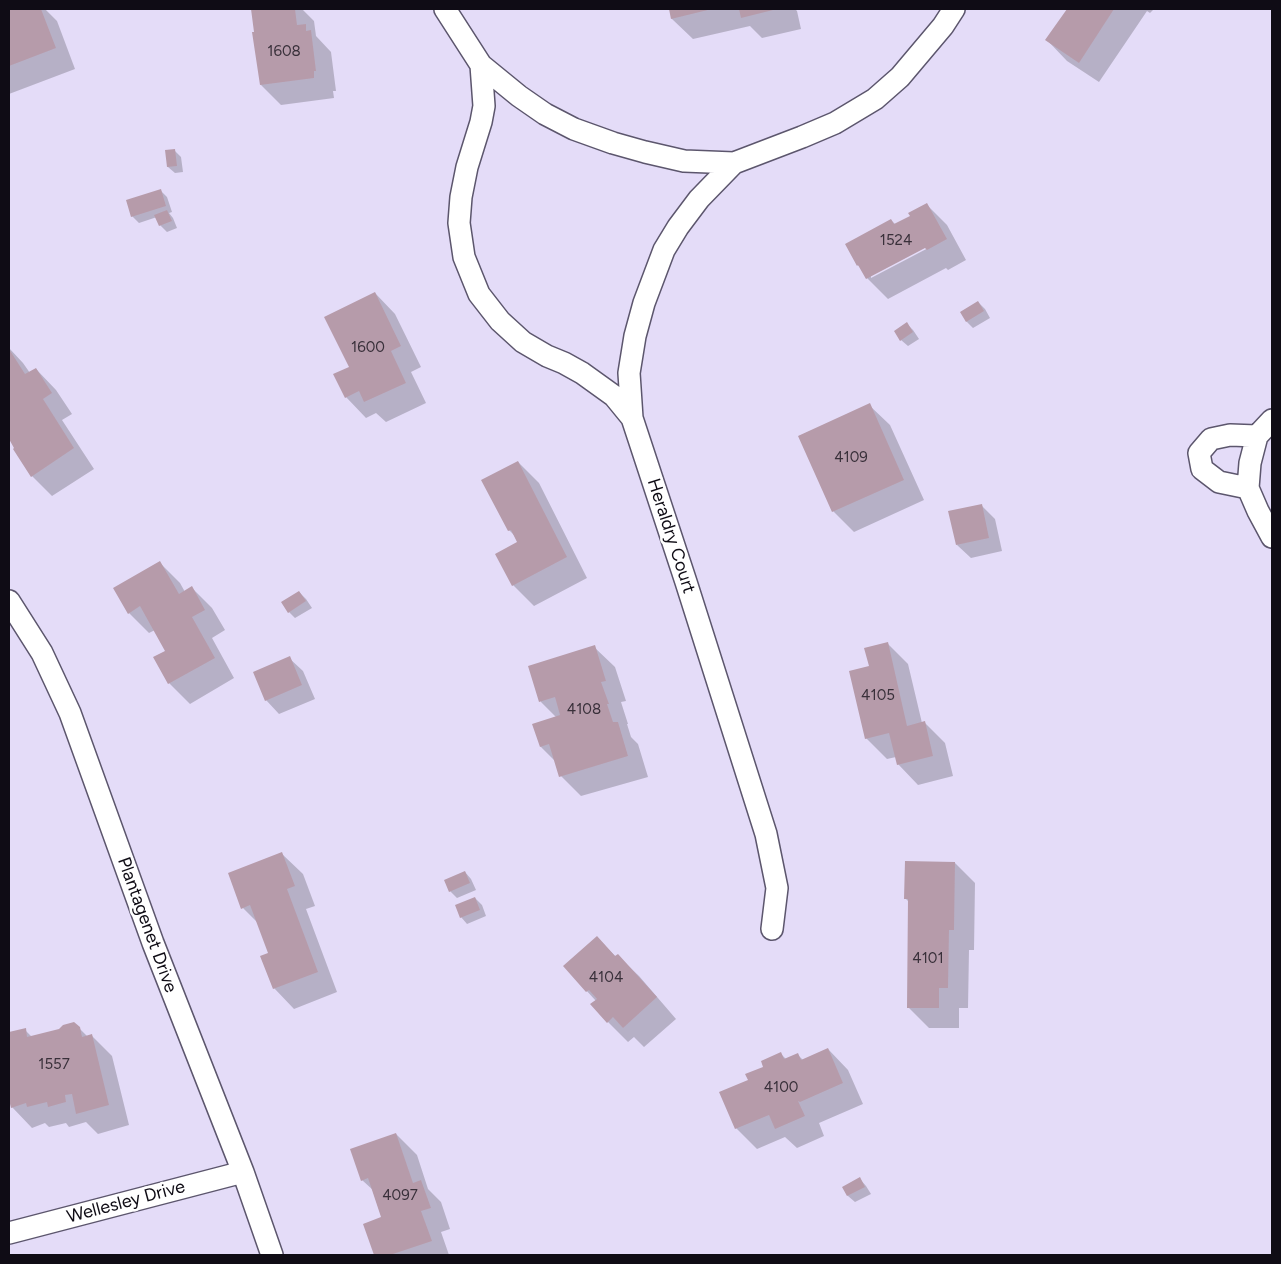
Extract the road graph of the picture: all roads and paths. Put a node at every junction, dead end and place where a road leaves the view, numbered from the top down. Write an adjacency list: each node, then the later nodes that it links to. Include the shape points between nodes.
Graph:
1 (445, 9): 3 (street)
2 (954, 9): 4 (street, via 900,77 875,99 835,123)
3 (481, 65): 4 (street, via 545,114 574,129 613,143 684,161); 5 (street, via 484,106 467,167 459,222 464,257 479,294 500,321 523,342 582,373 614,396)
4 (734, 163): 5 (street, Heraldry Court, via 699,199 664,250 635,336 629,373)
5 (632, 418): 11 (street, Heraldry Court, via 766,834 777,888)
6 (1272, 420): 7 (street)
7 (1257, 436): 8 (street); 8 (street, via 1230,435 1211,439 1199,453 1202,469 1219,482)
8 (1248, 488): 9 (street)
9 (1272, 538)
10 (9, 601): 12 (street, Plantagenet Drive, via 42,653 70,713 153,943)
11 (772, 929)
12 (242, 1172): 13 (street, Wellesley Drive); 14 (street, Plantagenet Drive)
13 (9, 1233)
14 (272, 1255)

